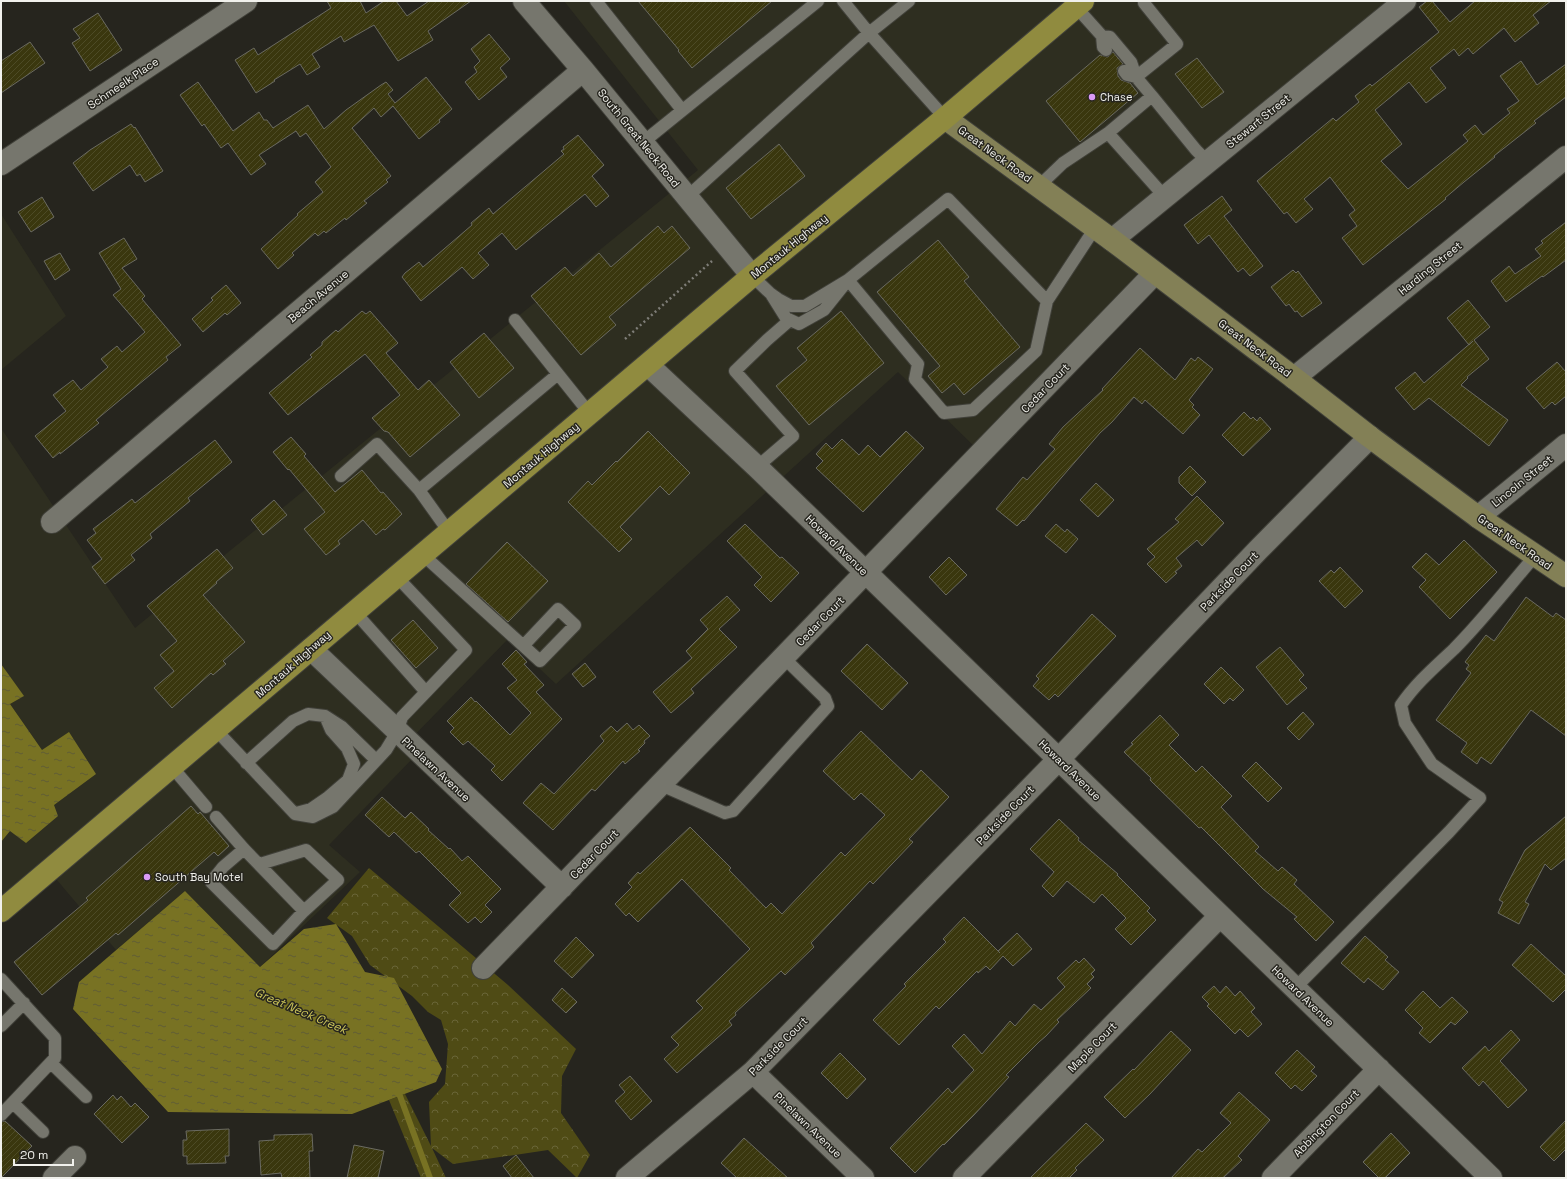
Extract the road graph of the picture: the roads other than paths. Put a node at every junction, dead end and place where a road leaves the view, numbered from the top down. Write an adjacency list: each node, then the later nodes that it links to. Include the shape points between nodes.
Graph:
1 (246, 1): 23 (street, Schmeelk Place)
2 (596, 1): 17 (lane)
3 (818, 1): 17 (lane)
4 (843, 1): 10 (lane)
5 (909, 1): 10 (lane)
6 (1405, 1): 22 (street, Stewart Street)
7 (525, 2): 13 (street, South Great Neck Road)
8 (1144, 3): 15 (lane, via 1177,44)
9 (1074, 5): 11 (lane); 18 (main road, Montauk Highway)
10 (869, 33): 18 (lane); 25 (lane)
11 (1102, 36): 12 (lane, via 1103,47); 15 (lane, via 1110,37 1131,62)
12 (1106, 50)
13 (583, 70): 20 (street, South Great Neck Road); 45 (street, Beach Avenue)
14 (1124, 71): 15 (lane, via 1127,75)
15 (1136, 77): 16 (lane)
16 (1152, 96): 19 (lane); 22 (lane)
17 (682, 110): 20 (lane)
18 (945, 118): 24 (main road, Great Neck Road); 29 (main road, Montauk Highway)
19 (1108, 133): 24 (lane, via 1063,163); 26 (lane)
20 (642, 142): 25 (street, South Great Neck Road)
21 (1566, 157): 37 (street, Harding Street)
22 (1208, 162): 26 (street, Stewart Street)
23 (1, 164)
24 (1039, 186): 27 (main road, Great Neck Road)
25 (687, 197): 29 (street, South Great Neck Road)
26 (1165, 197): 27 (street, Stewart Street)
27 (1104, 234): 28 (main road, Great Neck Road); 32 (lane)
28 (1155, 273): 37 (main road, Great Neck Road); 49 (street, Cedar Court)
29 (752, 276): 31 (lane); 35 (main road, Montauk Highway)
30 (848, 280): 31 (lane, via 805,306 791,306); 32 (lane, via 948,199); 32 (lane, via 918,364 915,379 944,413 972,410 1036,351); 34 (lane, via 824,310 799,324)
31 (771, 294): 34 (lane, via 786,318)
32 (1047, 301)
33 (515, 320): 36 (lane)
34 (790, 320): 41 (lane, via 735,371 792,436)
35 (648, 365): 38 (main road, Montauk Highway); 41 (street, Howard Avenue)
36 (558, 374): 38 (lane); 43 (lane)
37 (1294, 378): 39 (main road, Great Neck Road)
38 (590, 414): 46 (main road, Montauk Highway)
39 (1370, 437): 44 (main road, Great Neck Road); 60 (street, Parkside Court, via 1258,550)
40 (1566, 445): 44 (street, Lincoln Street)
41 (757, 467): 49 (street, Howard Avenue)
42 (341, 476): 43 (lane, via 377,444)
43 (419, 490): 46 (lane)
44 (1478, 517): 48 (main road, Great Neck Road)
45 (52, 522)
46 (450, 532): 47 (main road, Montauk Highway)
47 (422, 554): 51 (main road, Montauk Highway); 53 (lane)
48 (1536, 556): 50 (main road, Great Neck Road); 76 (lane, via 1454,649 1412,688 1401,704 1405,724 1432,764 1480,798)
49 (866, 573): 55 (street, Cedar Court); 60 (street, Howard Avenue)
50 (1566, 576)
51 (397, 577): 52 (main road, Montauk Highway); 56 (lane, via 466,650)
52 (354, 611): 54 (main road, Montauk Highway); 56 (lane)
53 (524, 645)
54 (311, 649): 58 (main road, Montauk Highway); 59 (street, Pinelawn Avenue)
55 (784, 658): 64 (street, Cedar Court); 64 (lane, via 825,698 828,706 733,811 725,813)
56 (426, 692): 59 (lane, via 402,718)
57 (324, 716): 61 (lane, via 342,727); 62 (lane, via 308,714 293,721); 66 (lane, via 331,730 347,748 354,764 348,780 327,798 311,809)
58 (216, 730): 62 (lane); 63 (main road, Montauk Highway)
59 (397, 732): 61 (lane); 70 (street, Pinelawn Avenue)
60 (1059, 759): 73 (street, Howard Avenue); 81 (street, Parkside Court)
61 (376, 760): 66 (lane, via 333,807 313,817)
62 (246, 763): 66 (lane)
63 (172, 766): 65 (lane); 71 (main road, Montauk Highway)
64 (661, 785): 70 (street, Cedar Court)
65 (206, 807)
66 (295, 814)
67 (216, 817): 68 (lane)
68 (244, 849): 69 (lane); 72 (lane, via 222,867 211,882 273,944)
69 (260, 864): 72 (lane); 72 (lane, via 306,850 338,880)
70 (562, 887): 74 (street, Cedar Court)
71 (1, 911)
72 (304, 911)
73 (1220, 916): 76 (street, Howard Avenue); 90 (street, Maple Court)
74 (483, 968)
75 (1, 979): 77 (lane)
76 (1295, 988): 80 (street, Howard Avenue)
77 (24, 1003): 78 (lane); 79 (lane, via 55,1038 56,1058)
78 (1, 1026)
79 (51, 1062): 82 (lane); 83 (lane)
80 (1379, 1069): 91 (street, Abbington Court); 92 (street, Howard Avenue)
81 (753, 1072): 88 (street, Parkside Court); 89 (street, Pinelawn Avenue)
82 (86, 1097)
83 (13, 1103): 84 (lane); 85 (lane)
84 (1, 1115)
85 (43, 1132)
86 (75, 1157): 87 (street)
87 (54, 1178)
88 (627, 1178)
89 (863, 1178)
90 (964, 1178)
91 (1273, 1178)
92 (1491, 1178)

